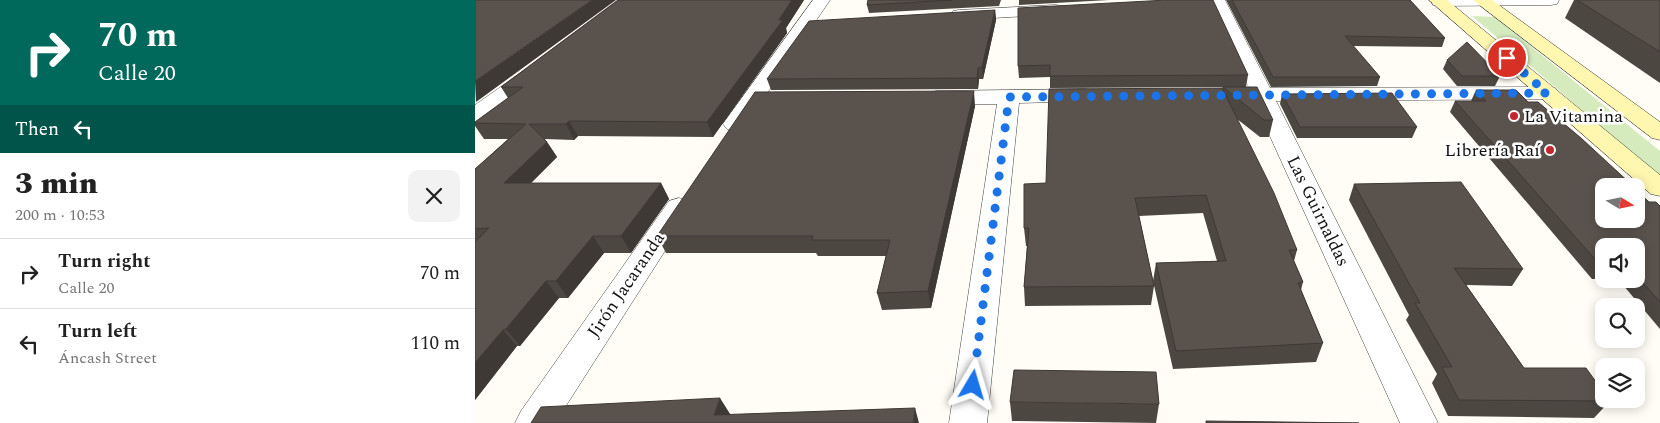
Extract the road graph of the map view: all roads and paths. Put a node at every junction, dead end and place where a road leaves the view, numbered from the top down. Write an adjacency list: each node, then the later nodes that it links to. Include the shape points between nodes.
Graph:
1 (1482, 0): 2 (street); 4 (street); 18 (main road)
2 (1551, 0)
3 (1211, 1): 11 (street, Las Guirnaldas)
4 (1438, 1): 9 (main road)
5 (1071, 9): 7 (street)
6 (818, 16): 15 (street)
7 (945, 16)
8 (554, 57): 17 (street)
9 (1547, 93): 11 (street); 21 (main road)
10 (1204, 95): 11 (street)
11 (1262, 95): 24 (street, Las Guirnaldas)
12 (1107, 96): 13 (street)
13 (1009, 97): 14 (street); 23 (street)
14 (914, 98)
15 (751, 99): 16 (street); 19 (street)
16 (780, 99)
17 (476, 115)
18 (1660, 133)
19 (719, 148)
20 (692, 188): 22 (street, Jirón Jacaranda)
21 (1660, 188)
22 (534, 423)
23 (968, 423)
24 (1419, 423)

